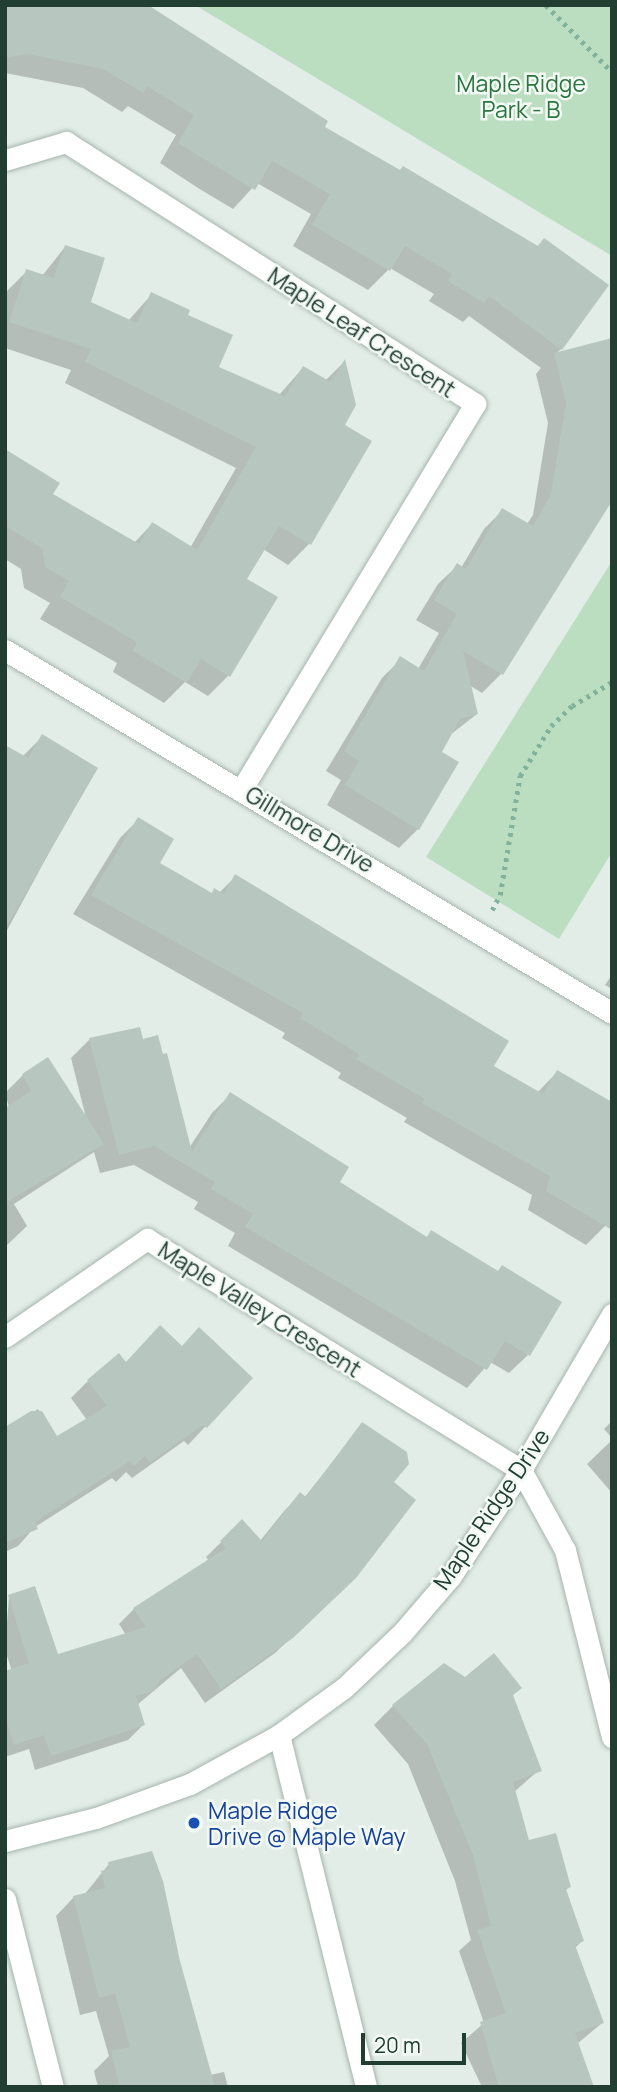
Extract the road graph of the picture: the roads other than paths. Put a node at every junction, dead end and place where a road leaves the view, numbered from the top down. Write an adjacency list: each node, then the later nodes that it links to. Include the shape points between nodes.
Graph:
1 (5, 160): 3 (street, Maple Leaf Crescent, via 66,142 475,404)
2 (5, 650): 3 (street, Gillmore Drive)
3 (242, 788): 4 (street, Gillmore Drive)
4 (612, 1013)
5 (612, 1314): 7 (street, Maple Ridge Drive)
6 (5, 1337): 7 (street, Maple Valley Crescent, via 146,1238)
7 (521, 1469): 8 (street, Maple Ridge Drive, via 451,1576 402,1633 344,1688); 9 (street, via 565,1550)
8 (279, 1735): 10 (street, Maple Ridge Drive, via 190,1784 96,1818); 13 (street)
9 (612, 1737)
10 (5, 1841)
11 (5, 1899): 12 (street)
12 (54, 2087)
13 (366, 2087)

